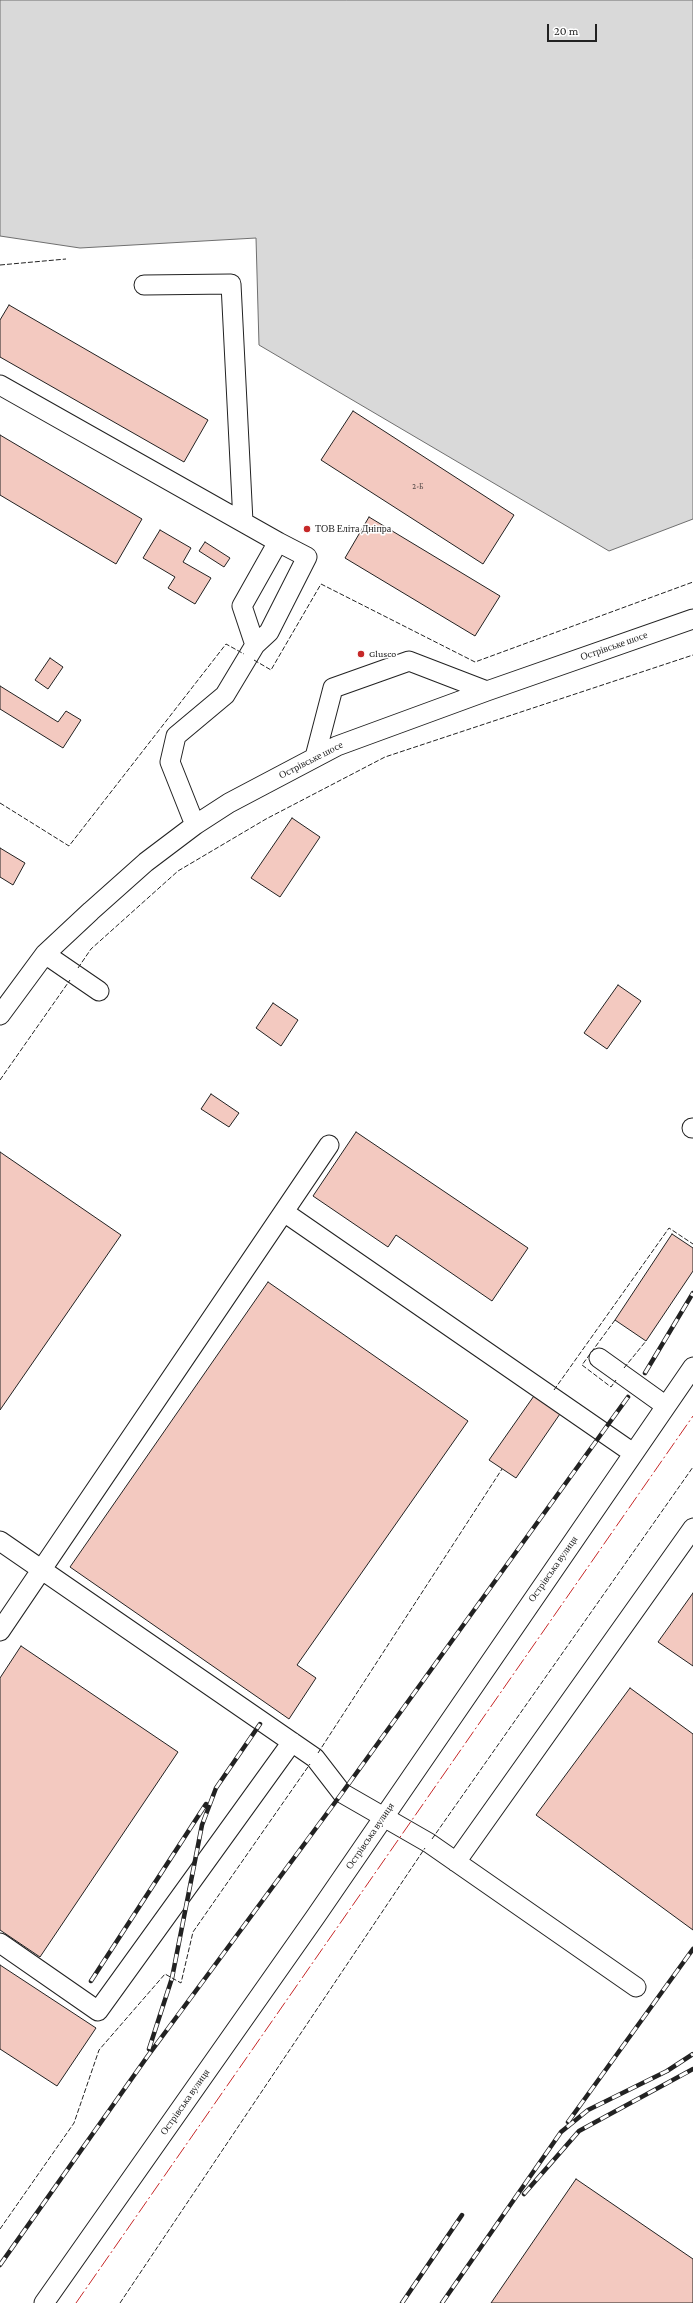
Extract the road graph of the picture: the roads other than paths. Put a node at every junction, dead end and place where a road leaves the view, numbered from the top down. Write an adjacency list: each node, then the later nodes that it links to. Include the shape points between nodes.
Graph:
1 (144, 285): 3 (street, via 231,284)
2 (0, 386): 3 (street)
3 (243, 522): 4 (street)
4 (278, 542): 6 (street, via 242,606); 6 (street, via 307,557 269,632)
5 (693, 619): 7 (street, Острівське шосе)
6 (255, 645): 9 (street, via 225,694 176,736 170,762)
7 (487, 691): 8 (street, Острівське шосе, via 337,746); 8 (street, via 409,661 334,688)
8 (315, 757): 9 (street, Острівське шосе)
9 (195, 825): 10 (street, Острівське шосе, via 146,862)
10 (45, 954): 11 (street); 12 (street, Острівське шосе)
11 (99, 991)
12 (0, 1015)
13 (329, 1145): 14 (street)
14 (284, 1212): 18 (street); 21 (street)
15 (599, 1358): 17 (street)
16 (693, 1367): 17 (street, Острівська вулиця)
17 (666, 1406): 18 (street, Острівська вулиця)
18 (633, 1454): 24 (street, Острівська вулиця)
19 (693, 1528): 25 (street)
20 (0, 1541): 21 (street)
21 (42, 1570): 22 (street); 23 (street)
22 (0, 1631)
23 (292, 1742): 24 (street, via 315,1758 342,1793); 26 (street, via 98,2011)
24 (384, 1816): 25 (street); 28 (street, Острівська вулиця)
25 (456, 1862): 27 (street)
26 (0, 1944)
27 (636, 1987)
28 (44, 2303)

